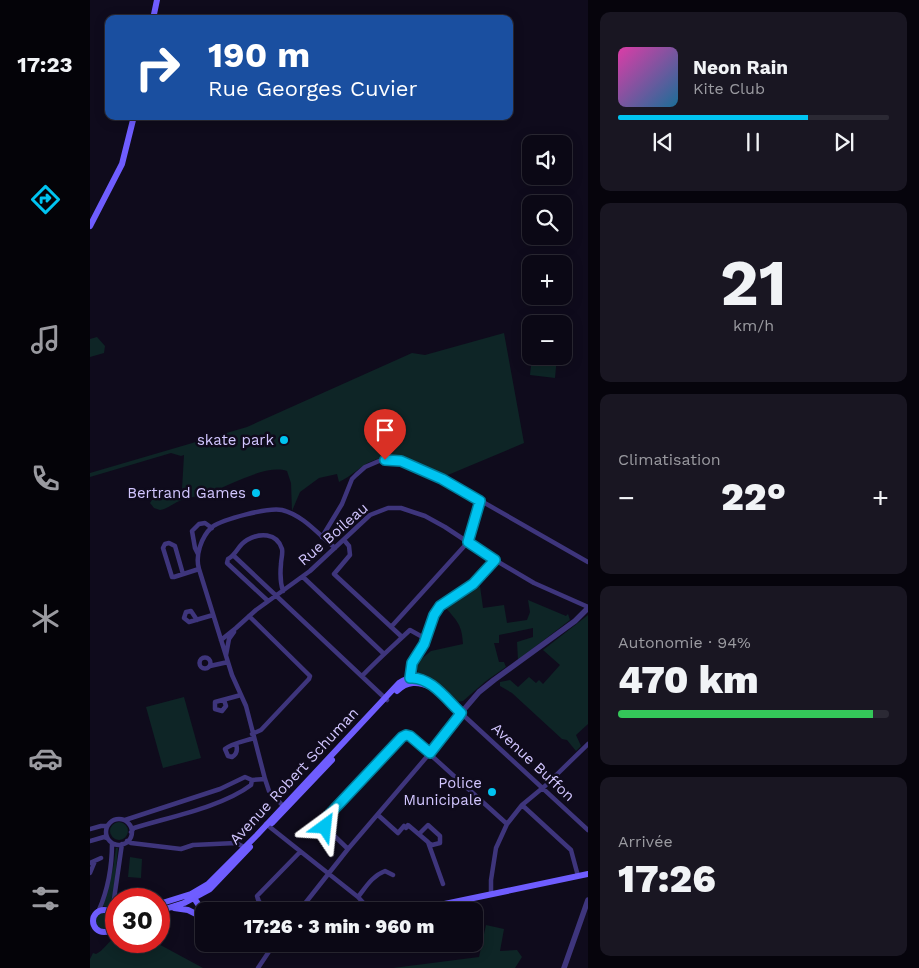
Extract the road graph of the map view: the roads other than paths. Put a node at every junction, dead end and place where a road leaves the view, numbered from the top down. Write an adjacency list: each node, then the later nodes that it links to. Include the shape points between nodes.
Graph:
1 (157, 0): 2 (main road)
2 (155, 15)
3 (133, 120): 4 (main road, via 122,164)
4 (90, 226)
5 (480, 501): 7 (street, via 401,461 385,460 374,463 352,479 342,504); 9 (street); 14 (street)
6 (212, 528): 7 (street, via 264,510 282,510 299,517); 11 (street); 11 (street, via 205,523 192,531)
7 (322, 537): 10 (street)
8 (344, 540): 9 (street, Rue Boileau, via 370,515 401,508 425,516); 10 (street, Rue Boileau); 25 (street, via 350,555 334,574)
9 (468, 542): 13 (street, Rue Boileau); 25 (street)
10 (335, 548): 17 (street, Rue Boileau)
11 (198, 554): 15 (street)
12 (234, 556): 18 (street, via 248,539 261,535 273,537 282,549 280,576); 19 (street); 20 (street, via 227,563)
13 (495, 560): 21 (street, Rue Boileau, via 534,583); 30 (street, via 473,584 440,606)
14 (588, 562)
15 (199, 569): 16 (street); 22 (street)
16 (183, 574): 16 (street, via 175,546 164,544 171,575)
17 (302, 577): 18 (street, Rue Boileau); 32 (street)
18 (283, 591): 19 (street, Rue Boileau)
19 (277, 596): 20 (street, Rue Boileau); 36 (street)
20 (268, 601): 23 (street, Rue Boileau)
21 (588, 608): 42 (street, via 479,692)
22 (213, 615): 24 (street); 27 (street)
23 (249, 616): 26 (street, Rue Boileau); 43 (street, via 310,676)
24 (197, 620)
25 (391, 627): 29 (street)
26 (236, 628): 28 (street, Rue Boileau); 33 (street, Rue Boileau, via 229,639)
27 (217, 630): 28 (street); 31 (street)
28 (229, 634): 31 (street, Rue Boileau)
29 (402, 637): 30 (street, via 410,630); 32 (street)
30 (426, 639): 37 (street, via 415,657)
31 (221, 640): 33 (street)
32 (384, 654): 36 (street)
33 (226, 656): 34 (street)
34 (228, 662): 35 (street); 38 (street)
35 (210, 666)
36 (362, 676): 40 (street)
37 (410, 678): 39 (main road, via 426,680); 40 (main road, Avenue Robert Schuman)
38 (241, 695): 41 (street); 43 (street)
39 (442, 695): 42 (street)
40 (386, 699): 51 (main road, Avenue Robert Schuman)
41 (224, 700)
42 (461, 713): 46 (street); 49 (street, Avenue Buffon)
43 (253, 736): 44 (street); 47 (street)
44 (236, 744)
45 (588, 744): 49 (street)
46 (430, 753): 52 (street); 54 (street); 67 (street, via 410,736 402,737 325,819 325,827)
47 (265, 779): 48 (street); 51 (street, via 269,791)
48 (252, 780): 53 (street, via 244,776 220,789); 59 (street, via 247,789 222,801 134,828)
49 (542, 788): 50 (street); 58 (street, Avenue Buffon)
50 (522, 805): 54 (street); 75 (street, via 570,850)
51 (284, 808): 56 (main road, Avenue Robert Schuman)
52 (378, 815): 60 (street, via 398,833 408,825); 67 (street)
53 (125, 820): 55 (street, via 113,820); 59 (street)
54 (507, 824): 79 (street, via 496,848)
55 (107, 826): 57 (street); 61 (street)
56 (267, 826): 66 (main road, Avenue Robert Schuman); 68 (street); 78 (main road, Avenue Robert Schuman, via 219,882)
57 (90, 829)
58 (588, 830)
59 (131, 832): 65 (street)
60 (419, 834): 63 (street); 63 (street, via 428,825 440,836 437,845)
61 (107, 838): 62 (street); 64 (street)
62 (90, 841)
63 (428, 842): 76 (street)
64 (112, 843): 65 (street); 92 (street, via 107,886)
65 (125, 843): 66 (street, via 181,849 193,845 236,843); 77 (street)
66 (244, 847): 80 (main road, Avenue Robert Schuman)
67 (348, 849): 72 (street)
68 (300, 852): 72 (street); 86 (street, via 257,896)
69 (101, 858): 70 (street)
70 (93, 862): 71 (street)
71 (90, 873)
72 (328, 874): 81 (street); 87 (street)
73 (588, 874): 75 (main road)
74 (393, 875): 81 (street, via 385,871 372,878)
75 (578, 876): 79 (main road)
76 (443, 884)
77 (119, 888)
78 (207, 891): 80 (main road, Avenue Robert Schuman); 85 (main road)
79 (491, 894): 89 (main road)
80 (192, 896): 83 (main road, Avenue Robert Schuman); 84 (main road); 90 (main road, Avenue Robert Schuman)
81 (358, 897): 88 (street)
82 (588, 900): 100 (street)
83 (170, 901)
84 (196, 902)
85 (199, 902)
86 (258, 902)
87 (306, 902)
88 (363, 902)
89 (450, 902)
90 (184, 907): 91 (main road); 94 (main road)
91 (170, 908)
92 (99, 910): 93 (main road); 95 (main road)
93 (105, 910)
94 (195, 913)
95 (91, 921): 96 (main road)
96 (92, 928): 97 (main road)
97 (105, 932)
98 (269, 952): 99 (street)
99 (262, 966)
100 (564, 968)

